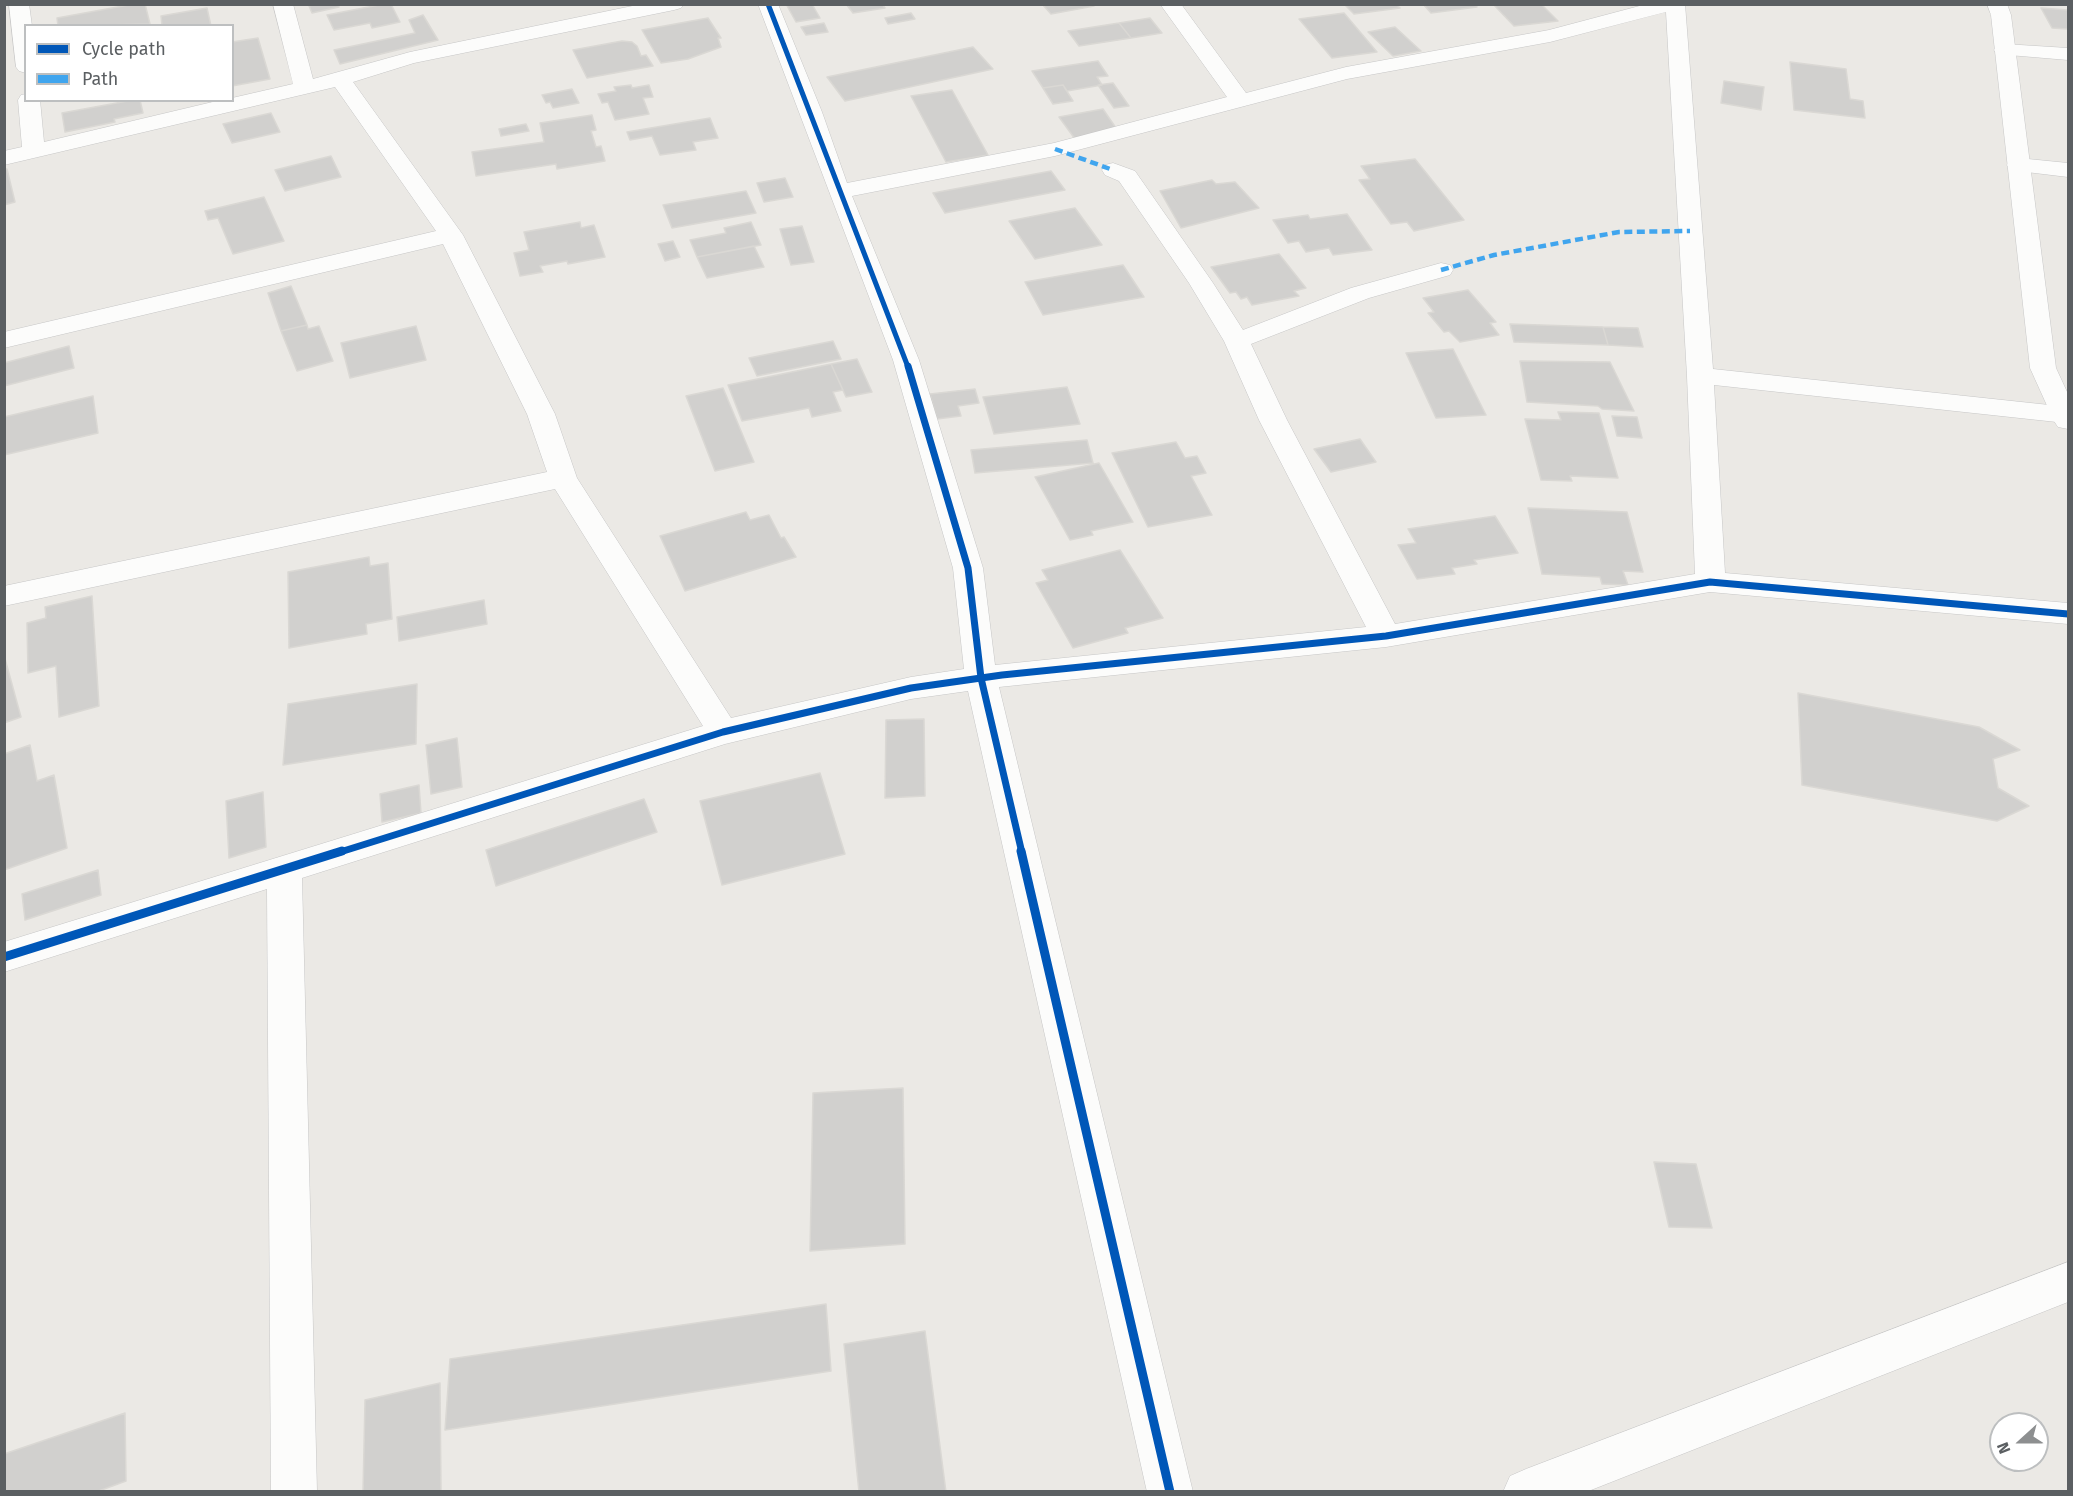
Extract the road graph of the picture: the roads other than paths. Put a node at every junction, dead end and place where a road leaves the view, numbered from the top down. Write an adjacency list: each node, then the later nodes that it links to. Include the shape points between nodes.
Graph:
1 (19, 4): 10 (street)
2 (283, 4): 14 (street)
3 (571, 4): 9 (street)
4 (674, 4): 9 (street)
5 (768, 4): 22 (street)
6 (1170, 4): 15 (street)
7 (1673, 4): 15 (street, via 1550,36 1346,73); 27 (street)
8 (1996, 4): 11 (street, via 2001,15)
9 (581, 23): 13 (street, via 410,58)
10 (24, 49)
11 (2004, 50): 12 (street); 19 (street)
12 (2068, 54)
13 (340, 79): 14 (street); 23 (street)
14 (305, 87): 17 (street)
15 (1240, 100): 22 (street, via 1055,149)
16 (29, 102): 17 (street)
17 (34, 150): 18 (street)
18 (4, 158)
19 (2018, 165): 21 (street); 28 (street, via 2043,368)
20 (1113, 170): 26 (street, via 1127,176)
21 (2068, 170)
22 (839, 192): 34 (street, via 906,360 969,568)
23 (451, 235): 25 (street); 29 (street, via 541,414)
24 (1441, 270): 26 (street, via 1360,293)
25 (4, 340)
26 (1237, 341): 33 (street, via 1273,420)
27 (1700, 376): 28 (street); 30 (street)
28 (2067, 418)
29 (563, 478): 31 (street); 35 (street)
30 (1710, 582): 32 (street); 33 (street)
31 (4, 596)
32 (2068, 614)
33 (1386, 636): 34 (street)
34 (981, 678): 35 (street, via 911,688); 40 (street)
35 (723, 732): 36 (street)
36 (284, 868): 37 (street); 39 (street)
37 (4, 957)
38 (2068, 1282): 41 (street)
39 (294, 1491)
40 (1170, 1491)
41 (1526, 1491)

